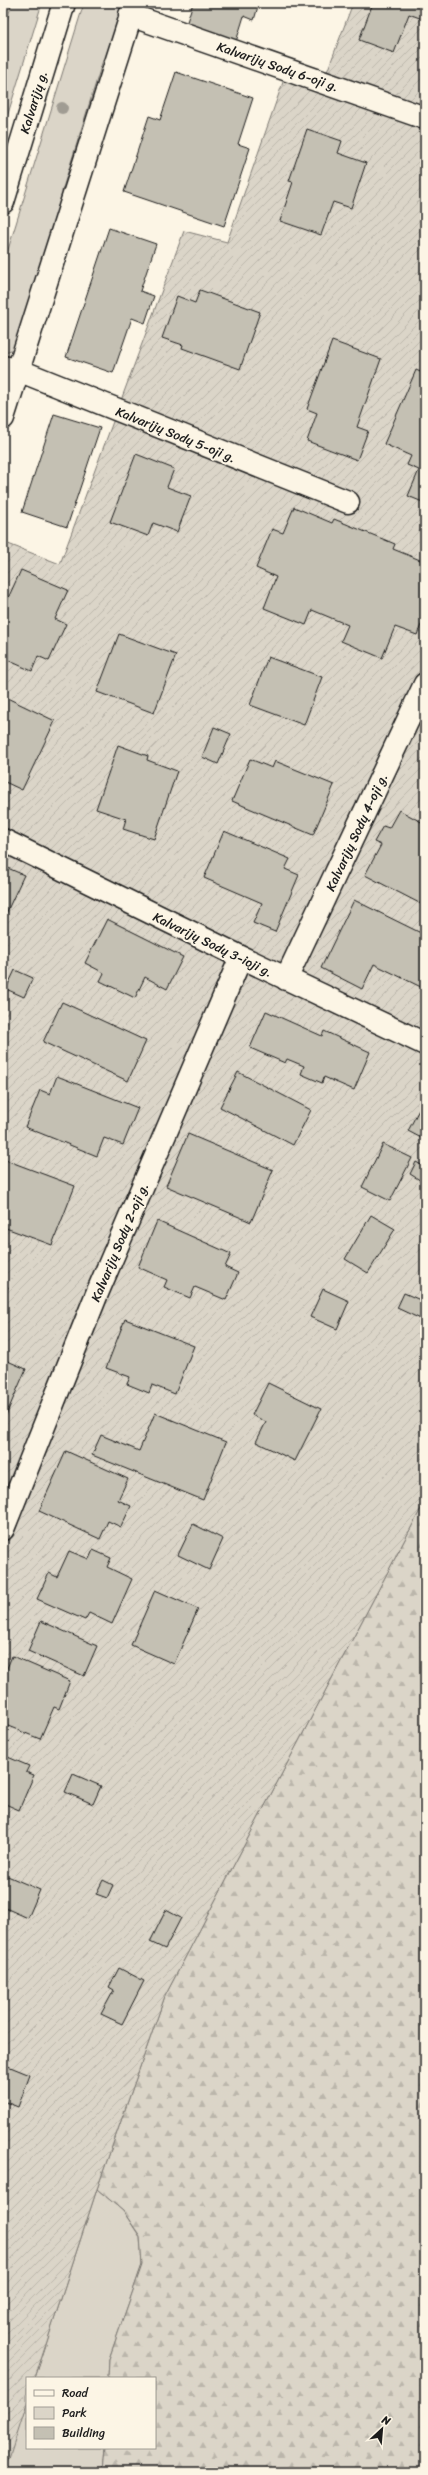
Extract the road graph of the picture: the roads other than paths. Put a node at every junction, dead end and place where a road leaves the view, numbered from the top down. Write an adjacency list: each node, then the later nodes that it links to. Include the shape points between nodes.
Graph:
1 (64, 3): 4 (street, Kalvarijų g.)
2 (133, 9): 3 (street, Kalvarijų Sodų 6-oji g.); 5 (street)
3 (425, 118)
4 (3, 202)
5 (10, 369): 6 (street); 7 (street, Kalvarijų Sodų 5-oji g.)
6 (3, 418)
7 (348, 502)
8 (425, 684): 11 (street, Kalvarijų Sodų 4-oji g.)
9 (3, 840): 10 (street, Kalvarijų Sodų 3-ioji g.)
10 (240, 957): 11 (street, Kalvarijų Sodų 3-ioji g.); 13 (street, Kalvarijų Sodų 2-oji g., via 98,1291)
11 (286, 979): 12 (street, Kalvarijų Sodų 3-ioji g.)
12 (425, 1044)
13 (3, 1529)

